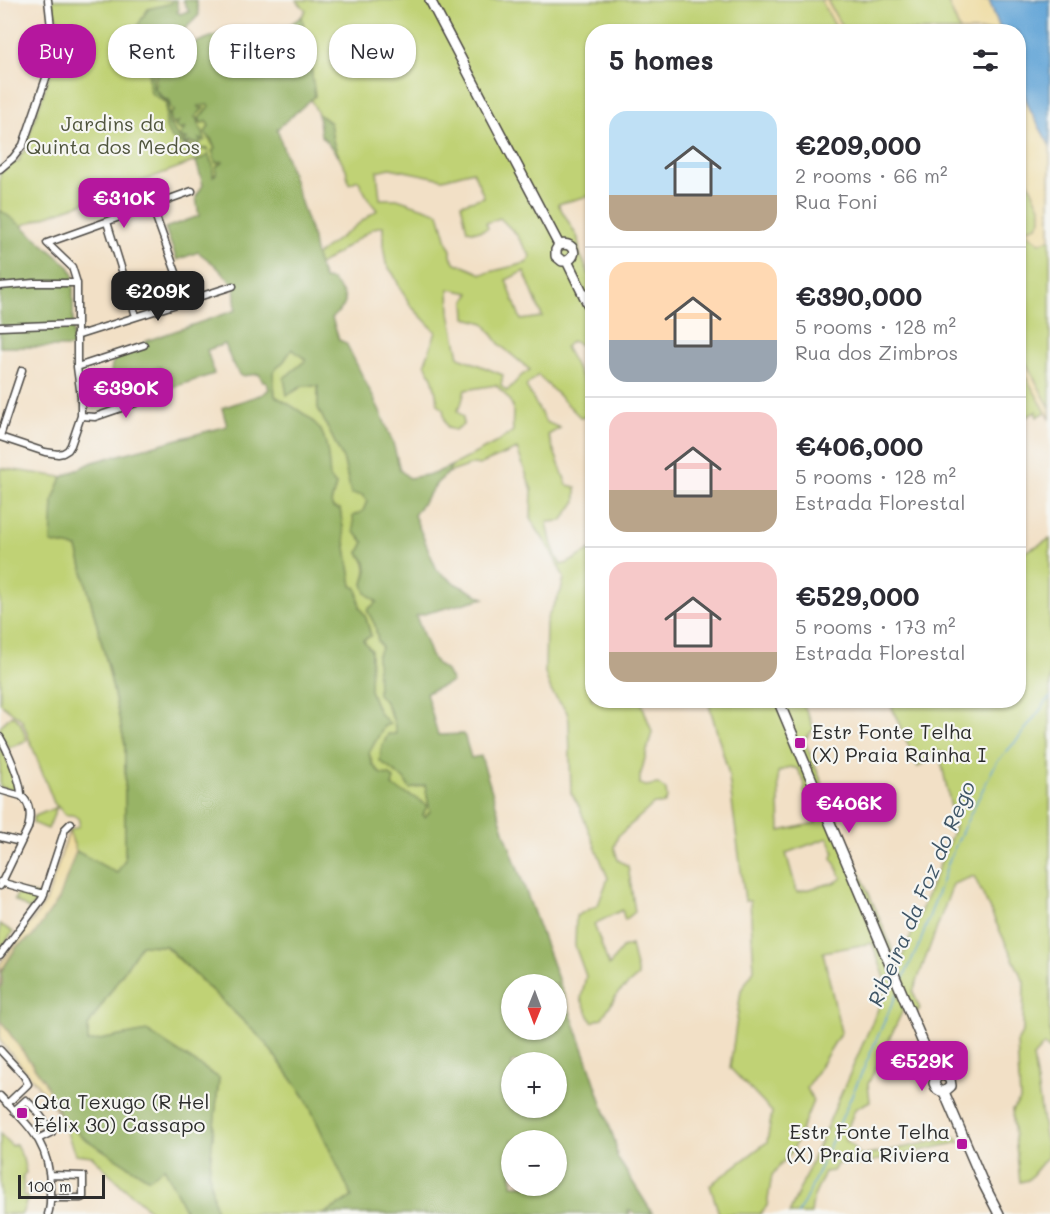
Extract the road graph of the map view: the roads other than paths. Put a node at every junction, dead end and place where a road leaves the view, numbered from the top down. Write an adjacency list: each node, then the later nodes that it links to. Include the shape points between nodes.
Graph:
1 (48, 0): 3 (street, via 54,55 23,145)
2 (430, 0): 10 (main road, via 559,245 556,256 567,261)
3 (0, 170)
4 (192, 191): 5 (street)
5 (153, 206): 6 (street); 11 (street)
6 (106, 222): 7 (street, via 47,243 72,267); 12 (street)
7 (77, 283): 8 (street); 13 (street)
8 (0, 286)
9 (234, 286): 11 (street)
10 (585, 298)
11 (186, 300): 12 (street)
12 (136, 316): 15 (street)
13 (76, 324): 14 (street); 15 (street)
14 (0, 327)
15 (76, 336): 17 (street)
16 (144, 345): 17 (street)
17 (76, 367): 20 (street)
18 (22, 370): 21 (street)
19 (168, 392): 20 (street, via 95,417)
20 (81, 416): 21 (street, via 71,445 63,453 45,452)
21 (0, 437)
22 (781, 708): 40 (main road, via 938,1076 935,1088 945,1092)
23 (0, 737): 25 (street, via 21,786)
24 (0, 790): 25 (street)
25 (21, 795): 28 (street, via 30,819)
26 (71, 823): 30 (street, via 65,829)
27 (0, 837): 28 (street)
28 (21, 842): 29 (street)
29 (0, 884): 30 (street)
30 (44, 894): 31 (street)
31 (0, 955)
32 (0, 1050): 34 (street, via 28,1084)
33 (0, 1096): 34 (street)
34 (7, 1104): 35 (street)
35 (14, 1111): 36 (street); 36 (street, via 26,1100 37,1111 52,1132)
36 (38, 1139): 37 (street)
37 (50, 1175): 38 (street); 38 (street, via 82,1175 83,1197)
38 (50, 1198): 39 (street)
39 (48, 1214)
40 (999, 1214)

